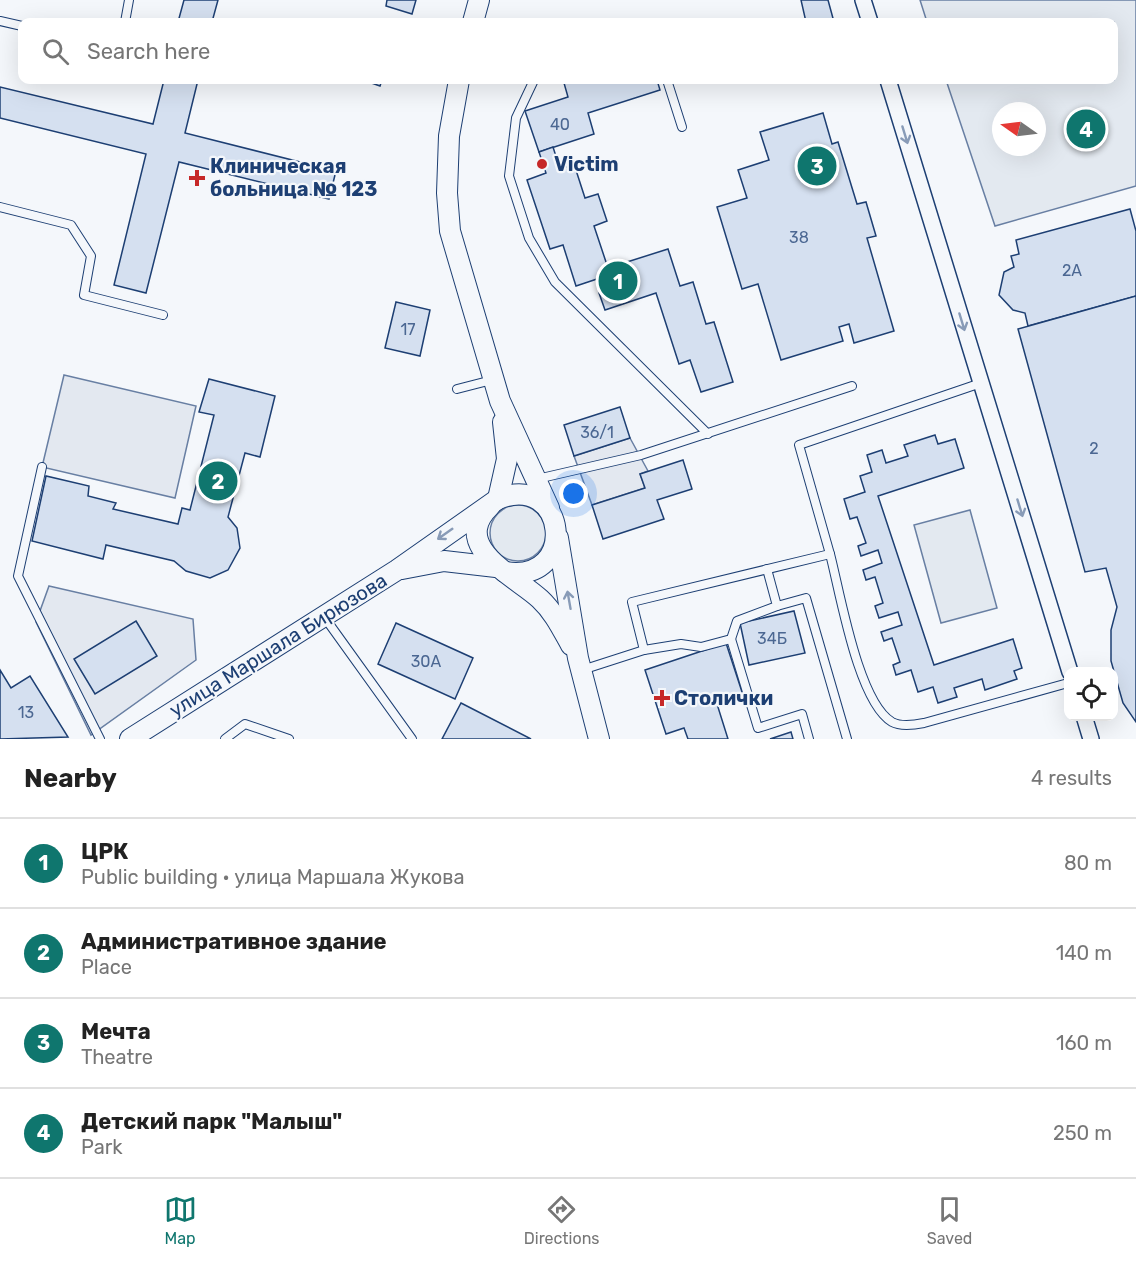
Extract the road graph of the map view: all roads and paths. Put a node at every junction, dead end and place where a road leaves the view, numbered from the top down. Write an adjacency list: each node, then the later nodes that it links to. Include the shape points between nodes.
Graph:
1 (129, 0): 4 (lane)
2 (479, 0): 5 (street)
3 (863, 0): 6 (street)
4 (126, 18)
5 (474, 18)
6 (869, 18)
7 (0, 21): 8 (lane)
8 (18, 25)
9 (458, 84): 16 (street, via 448,136 450,231)
10 (532, 84): 21 (lane, via 516,118 509,176 529,238 555,282)
11 (668, 84): 13 (lane)
12 (889, 84): 17 (street, one-way to 17)
13 (682, 128)
14 (0, 207): 15 (lane, via 71,225 91,256 84,295)
15 (163, 315)
16 (493, 379): 19 (lane); 20 (street)
17 (981, 383): 27 (lane, via 799,445); 36 (street, one-way to 36)
18 (852, 386): 21 (lane)
19 (457, 389)
20 (500, 401): 23 (street); 24 (street, via 507,459)
21 (708, 434): 23 (lane)
22 (42, 467): 40 (lane, via 18,576)
23 (536, 480): 25 (street)
24 (496, 501): 25 (street, via 508,495 527,495); 28 (street, via 481,519 478,530 482,551); 30 (street, улица Маршала Бирюзова, one-way to 30)
25 (550, 512): 26 (street)
26 (557, 532): 28 (street, via 546,562 527,572); 35 (street, one-way to 26)
27 (830, 554): 29 (lane); 37 (lane, via 862,678 891,722 924,723)
28 (500, 569): 30 (street, via 444,561); 35 (street, via 543,602)
29 (766, 569): 31 (lane); 34 (lane, via 632,602)
30 (397, 570): 32 (street, улица Маршала Бирюзова)
31 (777, 606): 33 (lane, via 736,621); 46 (lane, via 806,598)
32 (325, 616): 39 (street, улица Маршала Бирюзова); 43 (lane)
33 (731, 639): 34 (lane, via 701,647 681,644); 45 (lane, via 758,728 802,714)
34 (644, 650): 35 (lane)
35 (580, 664): 44 (street)
36 (1068, 667)
37 (1064, 683)
38 (1085, 721): 47 (street)
39 (136, 737)
40 (100, 739)
41 (225, 739): 42 (lane, via 245,724)
42 (289, 739)
43 (412, 739)
44 (599, 739)
45 (809, 739)
46 (847, 739)
47 (1091, 739)

